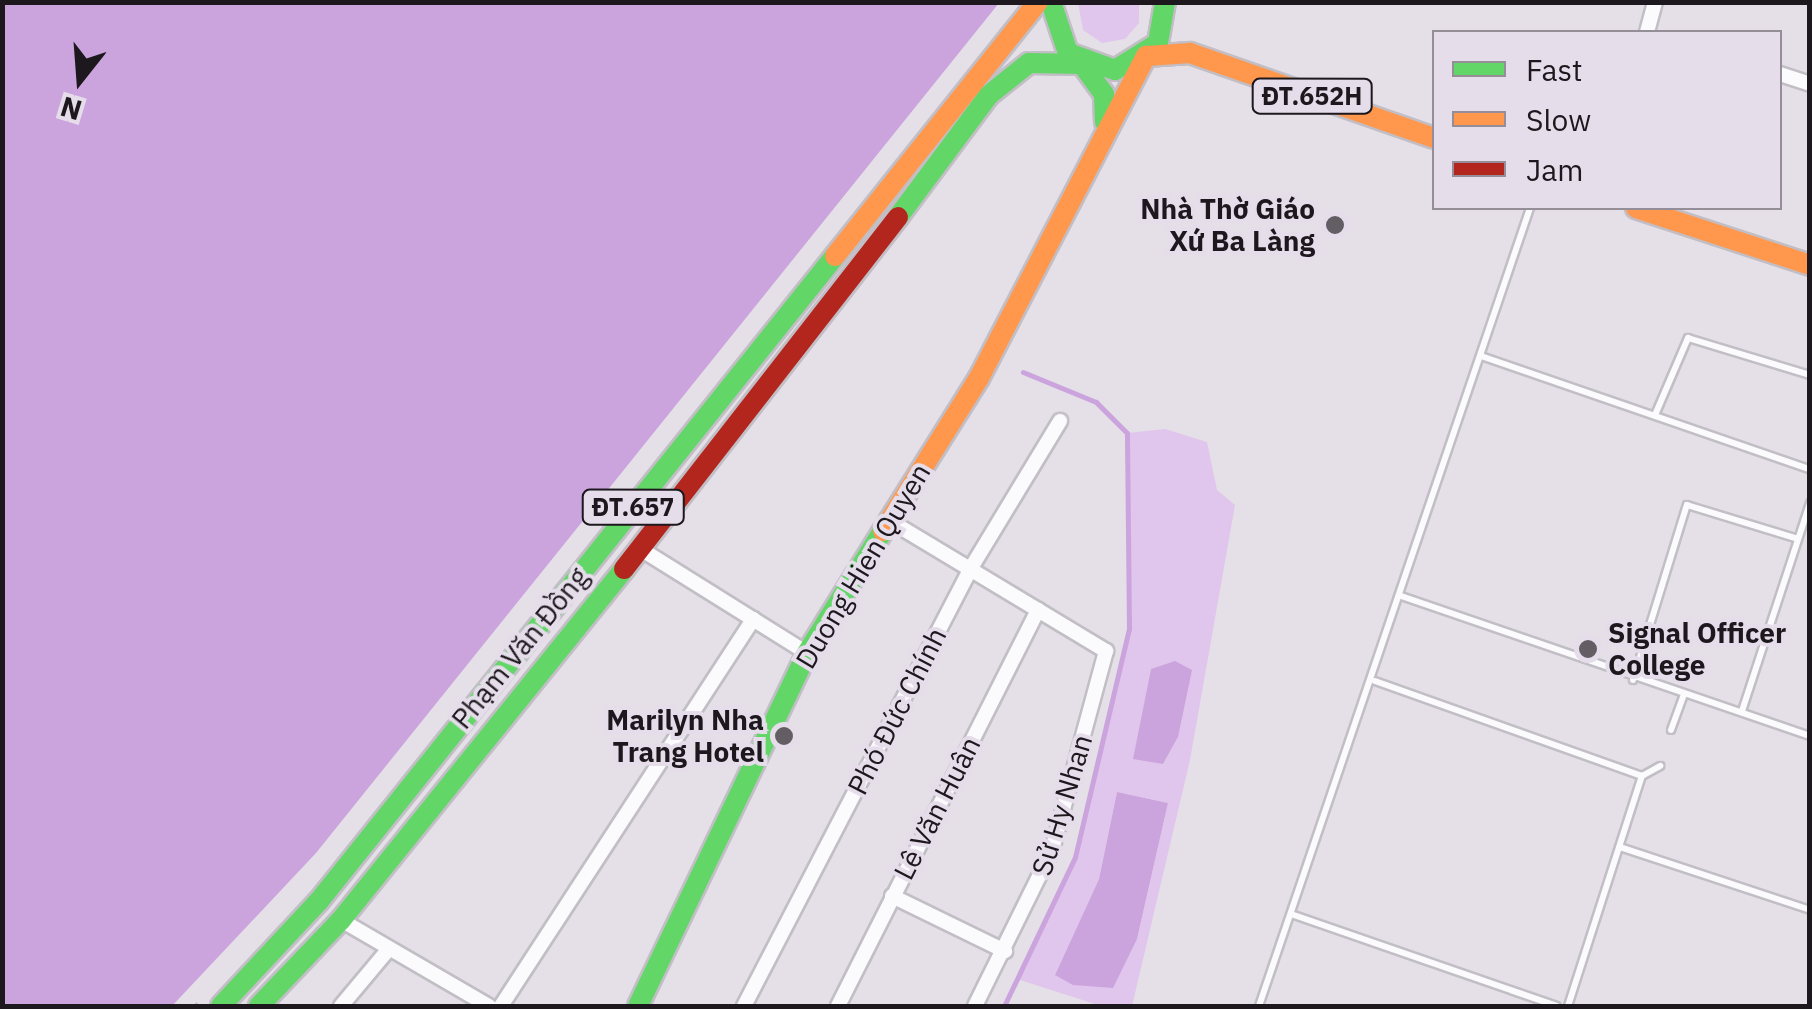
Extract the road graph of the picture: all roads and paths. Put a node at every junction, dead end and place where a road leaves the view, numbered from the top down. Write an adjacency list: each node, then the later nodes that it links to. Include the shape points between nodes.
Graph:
1 (1038, 2): 40 (main road, Phạm Văn Đồng / ĐT.657)
2 (1051, 2): 8 (main road, Duong Hien Quyen, via 1057,40)
3 (1655, 2): 5 (street)
4 (1167, 5): 6 (main road); 7 (main road, Duong Hien Quyen)
5 (1650, 30)
6 (1190, 53): 7 (main road, ĐT.652H); 12 (main road, ĐT.652H)
7 (1146, 56): 8 (main road, ĐT.657, via 1115,70); 11 (main road, Duong Hien Quyen)
8 (1082, 64): 11 (main road, Duong Hien Quyen, via 1104,94); 24 (main road, Phạm Văn Đồng / ĐT.657, via 1029,63 989,95)
9 (1782, 75): 10 (street)
10 (1810, 84)
11 (1102, 134): 22 (main road, Duong Hien Quyen, via 1051,251)
12 (1432, 137)
13 (1529, 210): 16 (lane)
14 (1642, 210): 15 (main road)
15 (1810, 264)
16 (1481, 356): 18 (lane); 26 (lane)
17 (1810, 375): 18 (lane, via 1688,338)
18 (1655, 415): 20 (lane)
19 (1060, 421): 25 (street, Phó Đức Chính)
20 (1810, 469)
21 (1810, 502): 23 (lane)
22 (887, 518): 25 (street); 29 (main road, Duong Hien Quyen)
23 (1798, 538): 31 (lane, via 1687,505); 33 (lane)
24 (639, 548): 28 (street); 43 (main road, Phạm Văn Đồng / ĐT.657)
25 (971, 568): 27 (street); 52 (street, Phó Đức Chính)
26 (1401, 596): 30 (lane); 31 (lane)
27 (1038, 610): 39 (street, Lê Văn Huân); 45 (street, Sử Hy Nhan, via 1106,651 1052,850)
28 (753, 619): 29 (street); 50 (street)
29 (806, 653): 51 (main road, Duong Hien Quyen)
30 (1375, 680): 37 (lane); 42 (lane)
31 (1633, 680): 32 (lane)
32 (1684, 694): 33 (lane); 34 (lane)
33 (1742, 711): 35 (lane)
34 (1671, 730)
35 (1810, 736)
36 (1660, 766): 37 (lane)
37 (1642, 776): 38 (lane)
38 (1620, 847): 41 (lane); 57 (lane)
39 (892, 896): 45 (street); 53 (street, Lê Văn Huân)
40 (319, 901): 43 (main road); 46 (main road, Phạm Văn Đồng / ĐT.657)
41 (1810, 910)
42 (1291, 914): 55 (lane); 56 (lane)
43 (341, 920): 44 (street); 47 (main road, Phạm Văn Đồng / ĐT.657)
44 (388, 950): 48 (street); 49 (street)
45 (1004, 951): 54 (street, Sử Hy Nhan)
46 (221, 1006)
47 (259, 1006)
48 (340, 1006)
49 (489, 1006)
50 (500, 1006)
51 (638, 1006)
52 (744, 1006)
53 (838, 1006)
54 (975, 1006)
55 (1259, 1006)
56 (1556, 1006)
57 (1568, 1006)

